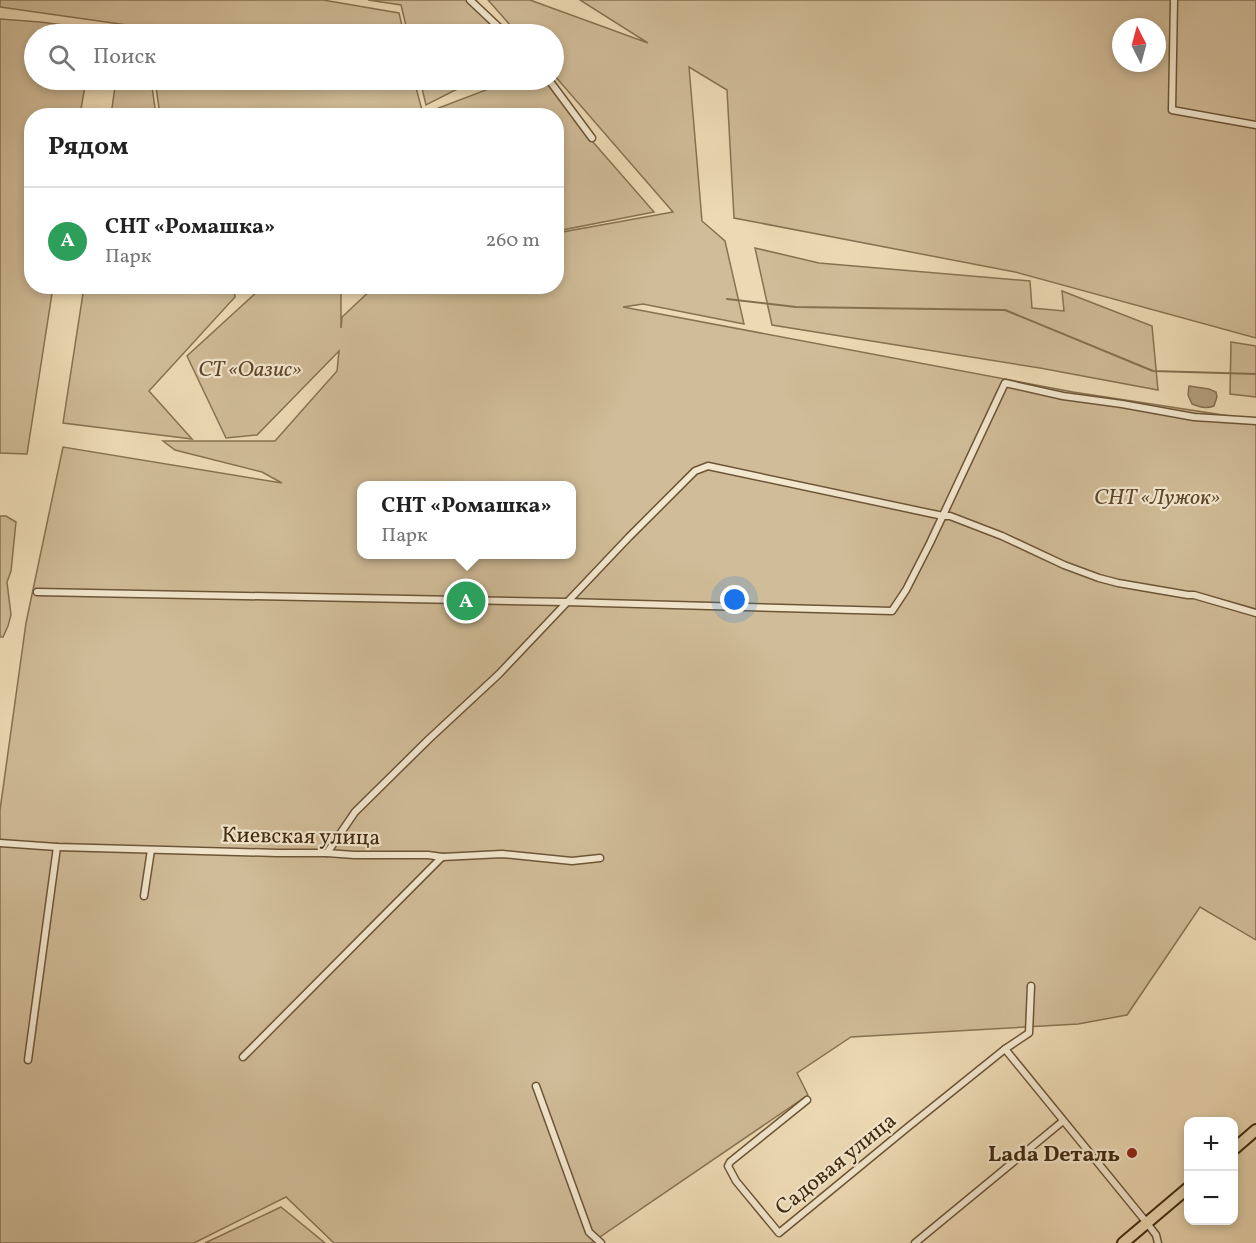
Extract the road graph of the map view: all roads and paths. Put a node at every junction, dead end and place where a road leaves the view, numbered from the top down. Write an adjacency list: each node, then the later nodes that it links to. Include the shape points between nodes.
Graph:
1 (470, 0): 3 (street)
2 (1174, 0): 5 (street, via 1172,110)
3 (495, 24)
4 (556, 90): 6 (street)
5 (1256, 125)
6 (592, 138)
7 (1256, 421): 8 (street, via 1194,417 1005,383)
8 (943, 516): 10 (street, via 892,611); 10 (street, via 708,466 695,471); 11 (street, via 1002,536 1099,578 1194,595)
9 (37, 592): 10 (street)
10 (566, 602): 15 (street, via 499,674 355,812)
11 (1256, 614)
12 (0, 843): 13 (street, Киевская улица)
13 (57, 847): 14 (street, Киевская улица); 22 (street)
14 (151, 850): 15 (street, Киевская улица); 18 (street)
15 (327, 853): 16 (street, Киевская улица)
16 (442, 857): 17 (street, Киевская улица, via 502,854 572,861); 21 (street)
17 (600, 858)
18 (144, 896)
19 (1031, 986): 20 (street, via 1029,1033)
20 (1005, 1049): 24 (street, Садовая улица, via 779,1233 728,1166); 25 (street)
21 (243, 1056)
22 (28, 1060)
23 (536, 1086): 30 (street, via 589,1232)
24 (807, 1100)
25 (1063, 1121): 29 (street); 31 (street)
26 (1256, 1130): 27 (highway)
27 (1238, 1145)
28 (1184, 1191): 29 (highway)
29 (1147, 1223): 32 (highway); 33 (street)
30 (601, 1243)
31 (915, 1243)
32 (1123, 1243)
33 (1158, 1243)

